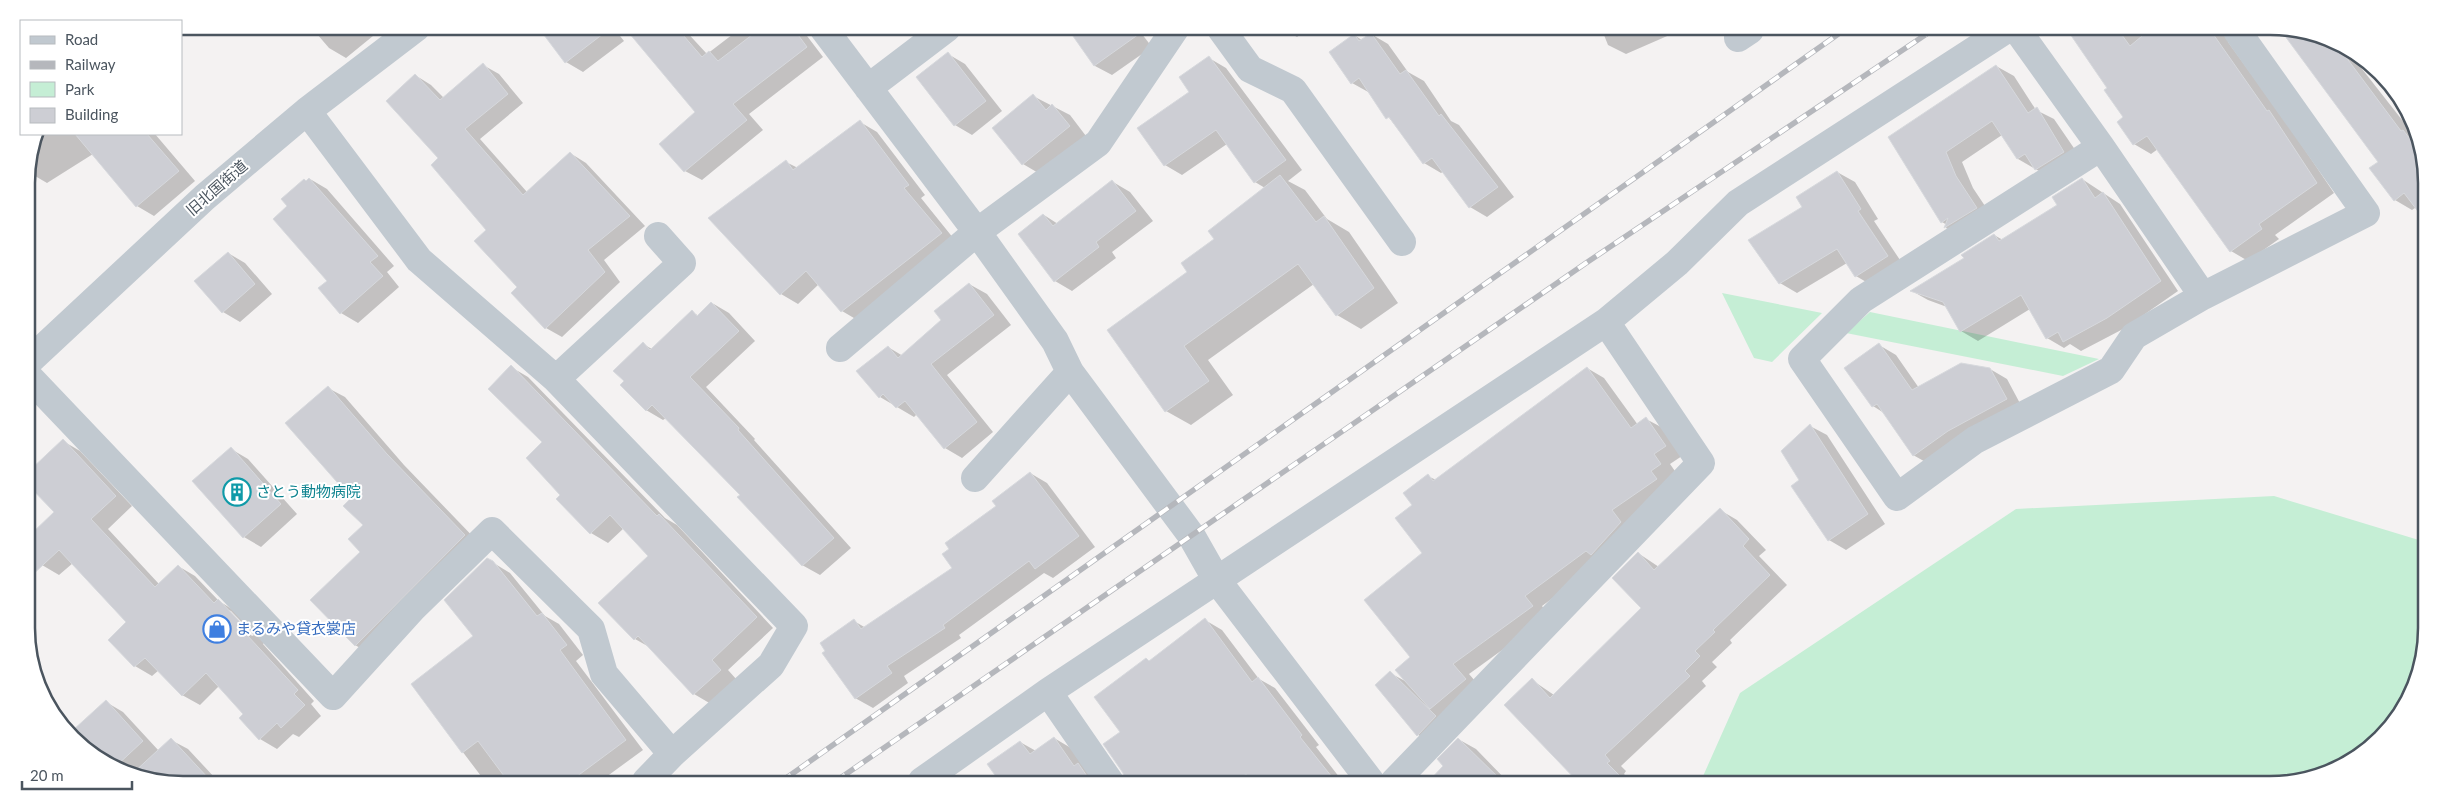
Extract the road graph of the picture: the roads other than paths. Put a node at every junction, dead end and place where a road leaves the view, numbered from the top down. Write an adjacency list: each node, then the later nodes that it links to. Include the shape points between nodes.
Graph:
1 (406, 35): 10 (street, 旧北国街道)
2 (828, 35): 9 (street)
3 (938, 35): 9 (street)
4 (1171, 35): 12 (street, via 1098,143)
5 (1226, 35): 14 (street, via 1250,69 1293,90)
6 (1990, 35): 16 (street, via 1738,203 1677,264)
7 (2021, 35): 11 (street)
8 (2239, 35): 15 (street, via 2366,213)
9 (868, 88): 12 (street)
10 (307, 111): 18 (street, 旧北国街道, via 205,197); 20 (street, via 419,260)
11 (2101, 147): 15 (street); 15 (street, via 1861,300 1802,359 1897,497 1975,440 2111,370 2134,336)
12 (977, 232): 17 (street); 19 (street, via 1055,342)
13 (658, 236): 20 (street, via 682,264)
14 (1402, 242)
15 (2203, 296)
16 (1606, 322): 23 (street); 30 (street, via 1701,463)
17 (840, 348)
18 (35, 355)
19 (1070, 372): 22 (street); 23 (street, via 1191,535)
20 (556, 379): 25 (street, via 794,626 771,665)
21 (35, 383): 25 (street, via 333,696 412,609 492,531 590,629 604,674)
22 (975, 478)
23 (1216, 579): 24 (street); 29 (street)
24 (1048, 692): 27 (street); 28 (street)
25 (672, 754): 26 (street)
26 (650, 776)
27 (929, 776)
28 (1106, 776)
29 (1366, 776)
30 (1400, 776)

